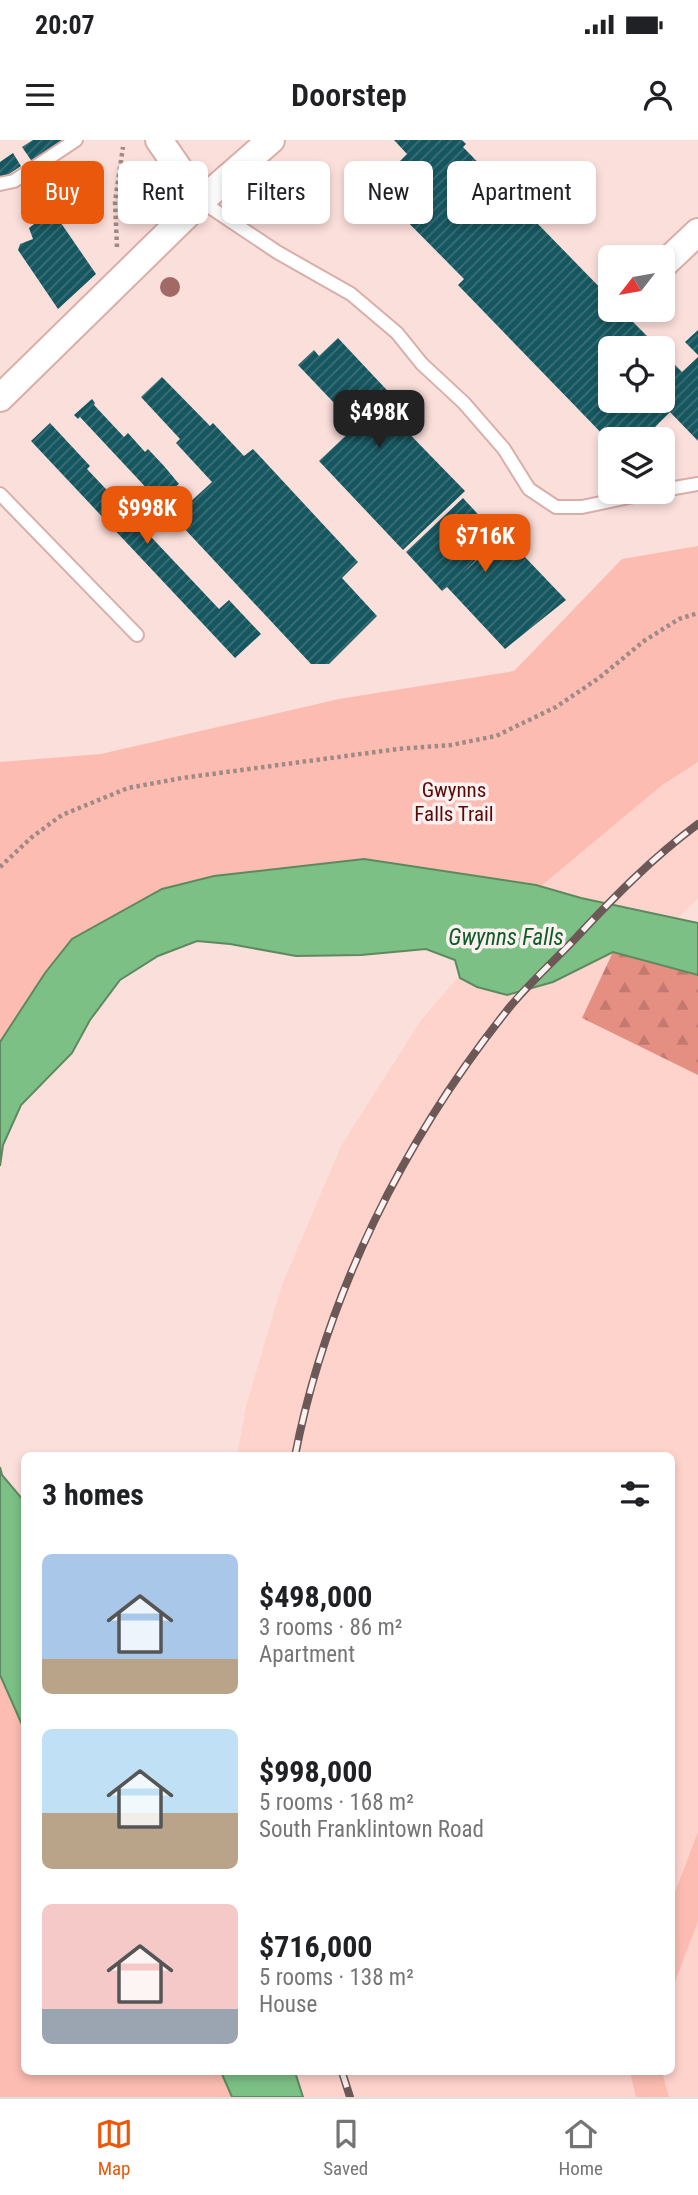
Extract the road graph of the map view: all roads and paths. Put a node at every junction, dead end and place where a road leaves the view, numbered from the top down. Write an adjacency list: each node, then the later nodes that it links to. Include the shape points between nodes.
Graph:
1 (76, 140): 6 (lane, via 14,181)
2 (159, 140): 5 (street)
3 (271, 140): 7 (street)
4 (123, 147): 12 (path, via 115,202)
5 (173, 161)
6 (0, 184)
7 (208, 195)
8 (208, 206): 17 (lane, via 277,252 351,293 397,332 504,449 528,489 555,507)
9 (176, 224): 13 (street)
10 (698, 232): 11 (street)
11 (676, 253)
12 (118, 259)
13 (4, 385)
14 (698, 484): 15 (lane)
15 (675, 488)
16 (0, 494): 19 (lane)
17 (598, 504)
18 (698, 613): 20 (path, via 644,641 556,707 496,736 128,788 62,815)
19 (136, 635)
20 (0, 867)

